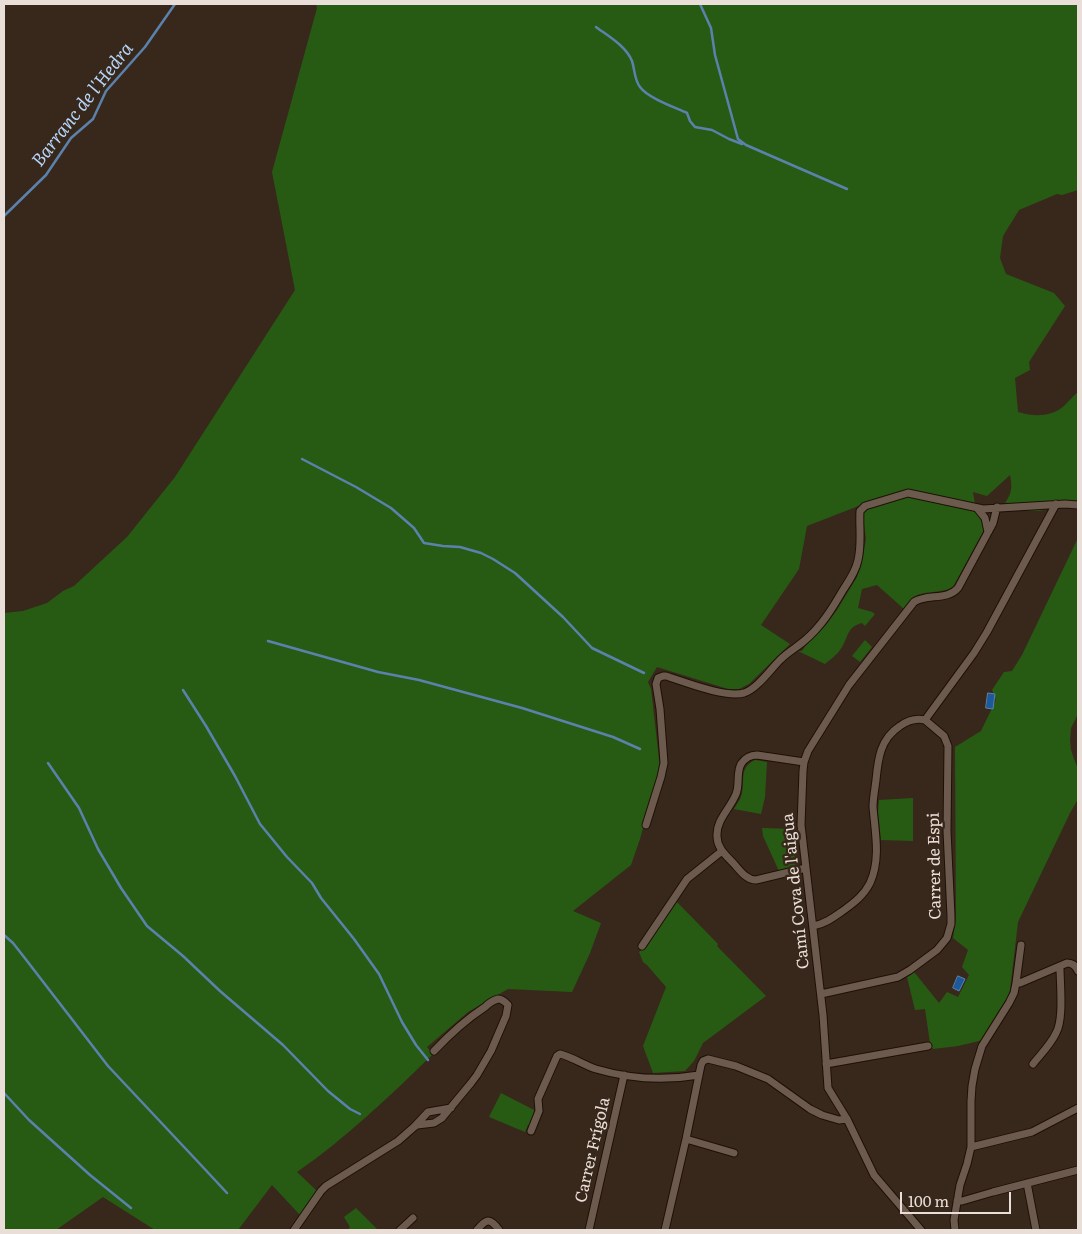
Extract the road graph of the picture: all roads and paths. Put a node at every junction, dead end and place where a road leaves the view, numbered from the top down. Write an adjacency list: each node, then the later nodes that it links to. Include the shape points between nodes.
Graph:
1 (1056, 504): 2 (street); 3 (street); 6 (street, via 987,632)
2 (1078, 505)
3 (997, 507): 4 (street); 5 (street, Camí Cova de l'aigua)
4 (977, 508): 5 (street, via 985,518); 8 (street, via 908,493 865,506 860,510 859,553 852,576 822,622 757,684 748,691 735,694 666,676 658,678 664,763)
5 (988, 533): 7 (street, Camí Cova de l'aigua, via 956,591 914,602 845,690)
6 (925, 720): 11 (street, via 913,720 901,726 888,737 881,749 873,802 877,856 870,885 857,901 822,924); 17 (street, Carrer de Espi, via 944,736 948,746 950,933 937,950 898,977)
7 (804, 762): 9 (street, via 758,755 751,755 745,760 740,767 735,796 717,828 717,842); 10 (street, Camí Cova de l'aigua, via 801,825)
8 (646, 825)
9 (722, 851): 10 (street, via 753,880); 13 (street, via 687,879)
10 (806, 868): 11 (street, Camí Cova de l'aigua)
11 (813, 926): 17 (street, Camí Cova de l'aigua)
12 (1021, 945): 16 (street)
13 (642, 946)
14 (1060, 967): 15 (street, via 1070,963); 16 (street); 21 (street, via 1058,1028 1053,1040)
15 (1078, 972)
16 (1016, 982): 30 (street, via 1011,1000 982,1046 976,1064 972,1086)
17 (821, 994): 20 (street, Camí Cova de l'aigua)
18 (928, 1046): 20 (street)
19 (434, 1051): 24 (street, via 461,1024 488,1004 501,999 508,1005 484,1065)
20 (826, 1064): 26 (street, Camí Cova de l'aigua, via 829,1090)
21 (1033, 1064)
22 (624, 1075): 23 (street, via 646,1079); 28 (street, via 597,1069 562,1055 556,1056 538,1099 539,1111); 40 (street, Carrer Frígola)
23 (700, 1075): 26 (street, via 701,1065 708,1059 730,1064 772,1081 816,1112); 29 (street)
24 (451, 1108): 27 (street, via 436,1122); 27 (street, via 428,1112)
25 (1077, 1109): 30 (street, via 1032,1132)
26 (847, 1120): 42 (street, Camí Cova de l'aigua, via 874,1175)
27 (414, 1127): 36 (street, via 324,1188)
28 (531, 1132)
29 (686, 1139): 31 (street); 41 (street)
30 (971, 1147): 34 (street)
31 (734, 1153)
32 (1078, 1170): 33 (street)
33 (1028, 1183): 34 (street); 44 (street)
34 (957, 1201): 43 (street)
35 (413, 1218): 37 (street)
36 (294, 1230)
37 (400, 1230)
38 (476, 1230): 39 (street, via 490,1221)
39 (499, 1230)
40 (589, 1230)
41 (665, 1230)
42 (921, 1230)
43 (955, 1230)
44 (1036, 1230)

